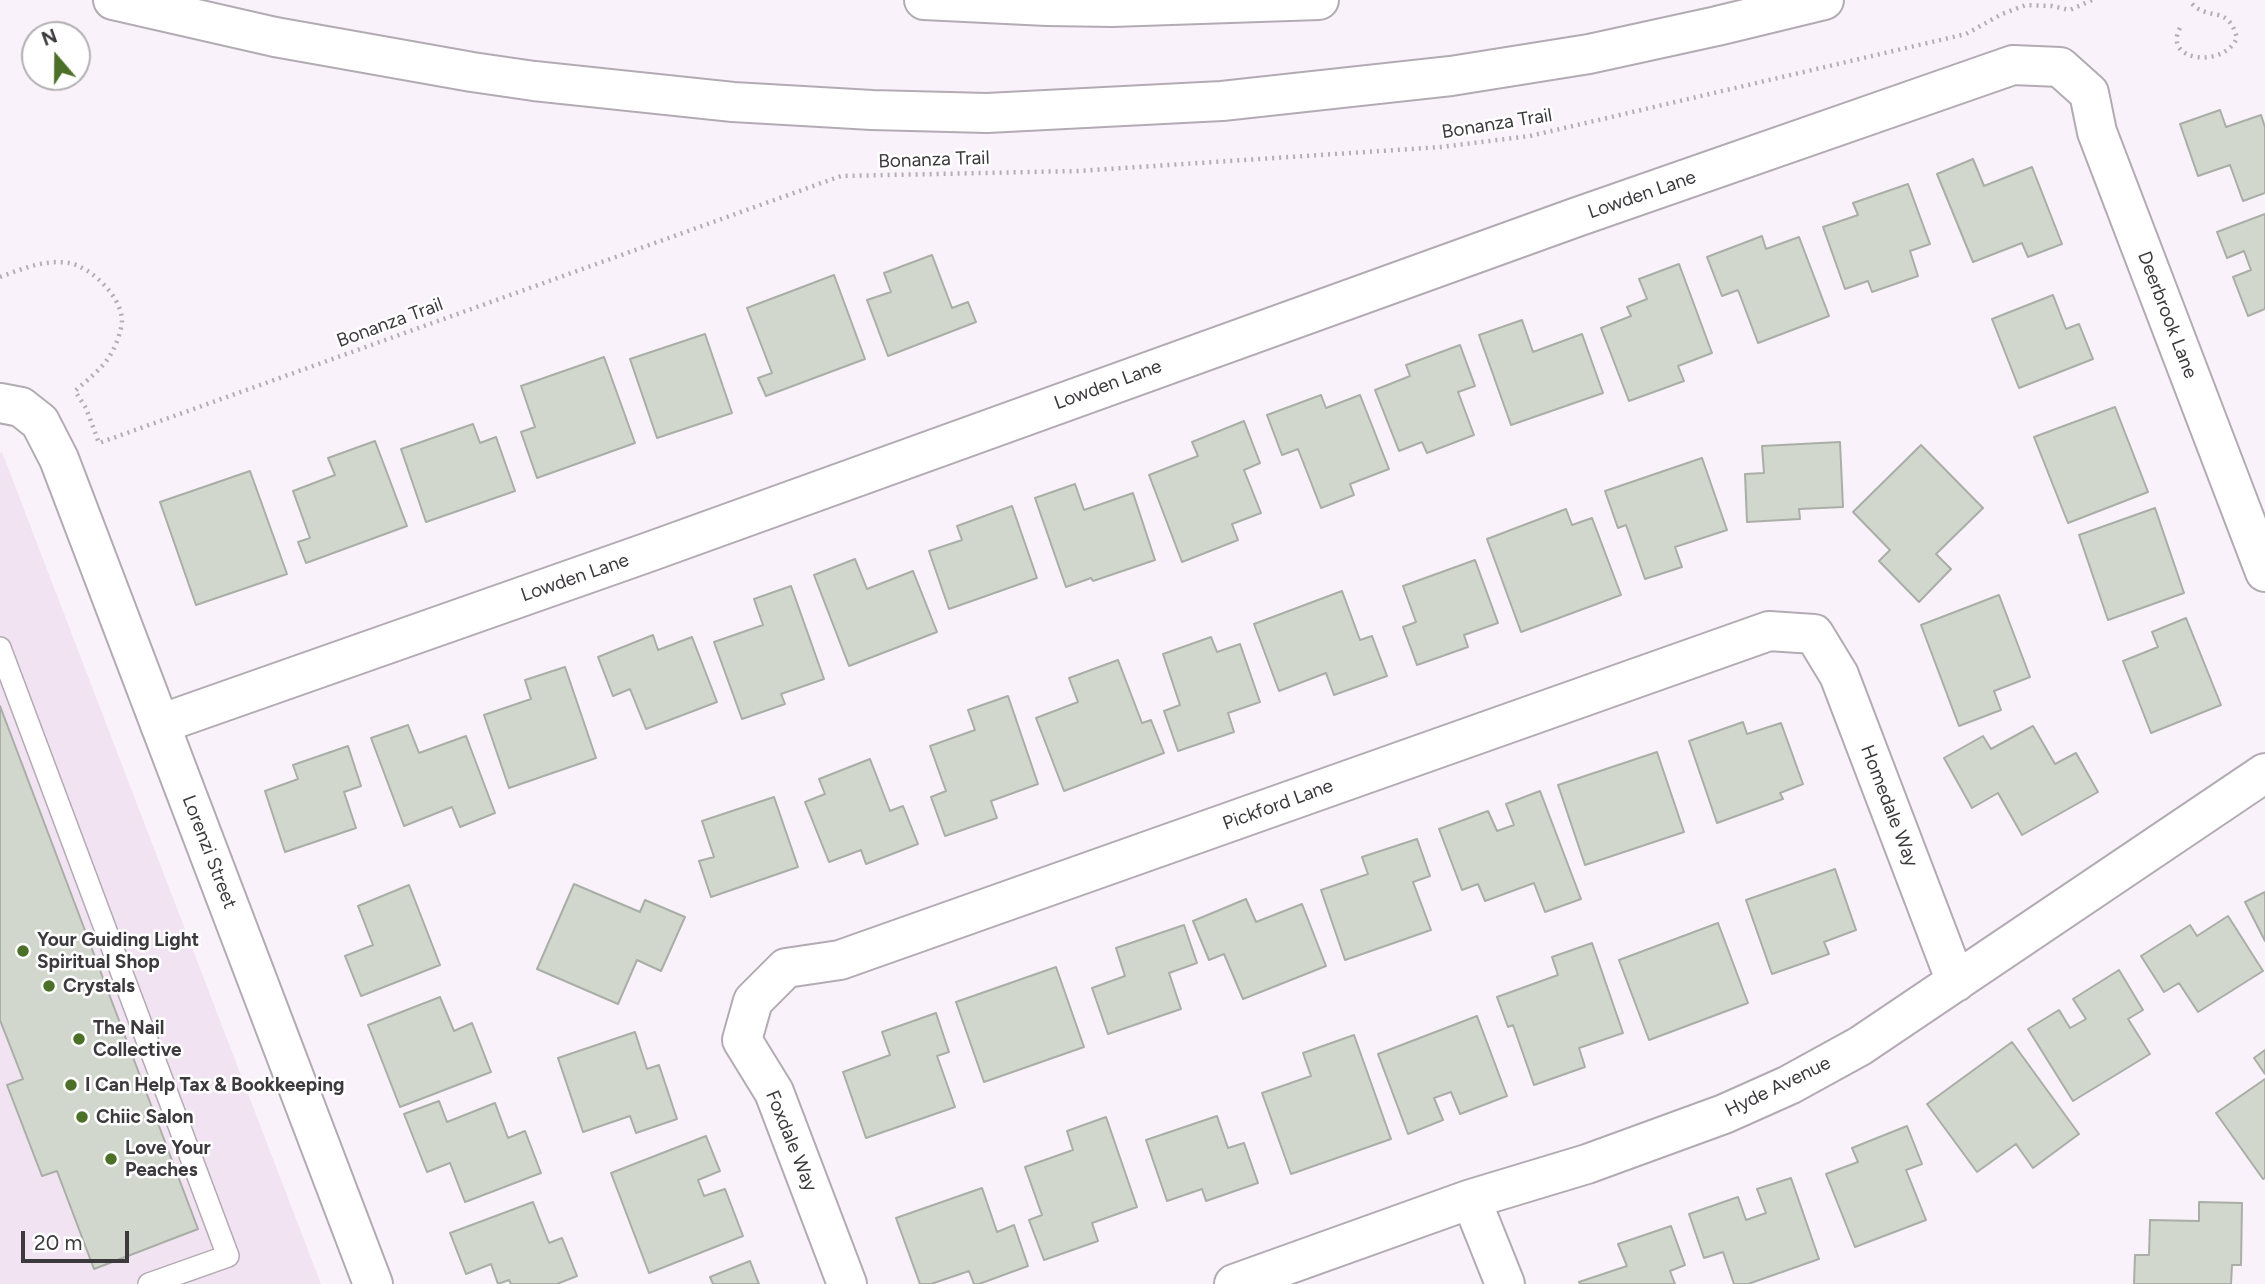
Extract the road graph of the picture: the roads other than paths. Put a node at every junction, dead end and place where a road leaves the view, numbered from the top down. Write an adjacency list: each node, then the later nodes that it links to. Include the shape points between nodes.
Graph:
1 (113, 0): 4 (main road, via 275,37 603,90 747,103 987,113 1223,101 1439,78 1589,54)
2 (924, 0): 3 (main road, via 1099,7)
3 (1319, 0)
4 (1824, 0)
5 (2060, 67): 7 (main road, Deerbrook Lane, via 2089,93 2097,132); 10 (main road, Lowden Lane, via 2013,65)
6 (0, 403): 10 (main road, Lorenzi Street, via 22,407 40,422 58,458)
7 (2265, 572)
8 (1814, 634): 12 (main road, Homedale Way, via 1839,675); 13 (main road, Pickford Lane, via 1769,631 840,960 786,968)
9 (0, 648): 15 (lane, via 228,1256)
10 (160, 724): 16 (main road, Lorenzi Street)
11 (2265, 773): 12 (main road, Hyde Avenue)
12 (1956, 982): 14 (main road, Hyde Avenue, via 1860,1046 1724,1114 1587,1164)
13 (753, 1001): 17 (main road, Foxdale Way, via 741,1041 774,1092)
14 (1471, 1199): 18 (main road, Hyde Avenue); 19 (main road)
15 (149, 1284)
16 (373, 1284)
17 (847, 1284)
18 (1234, 1284)
19 (1505, 1284)

